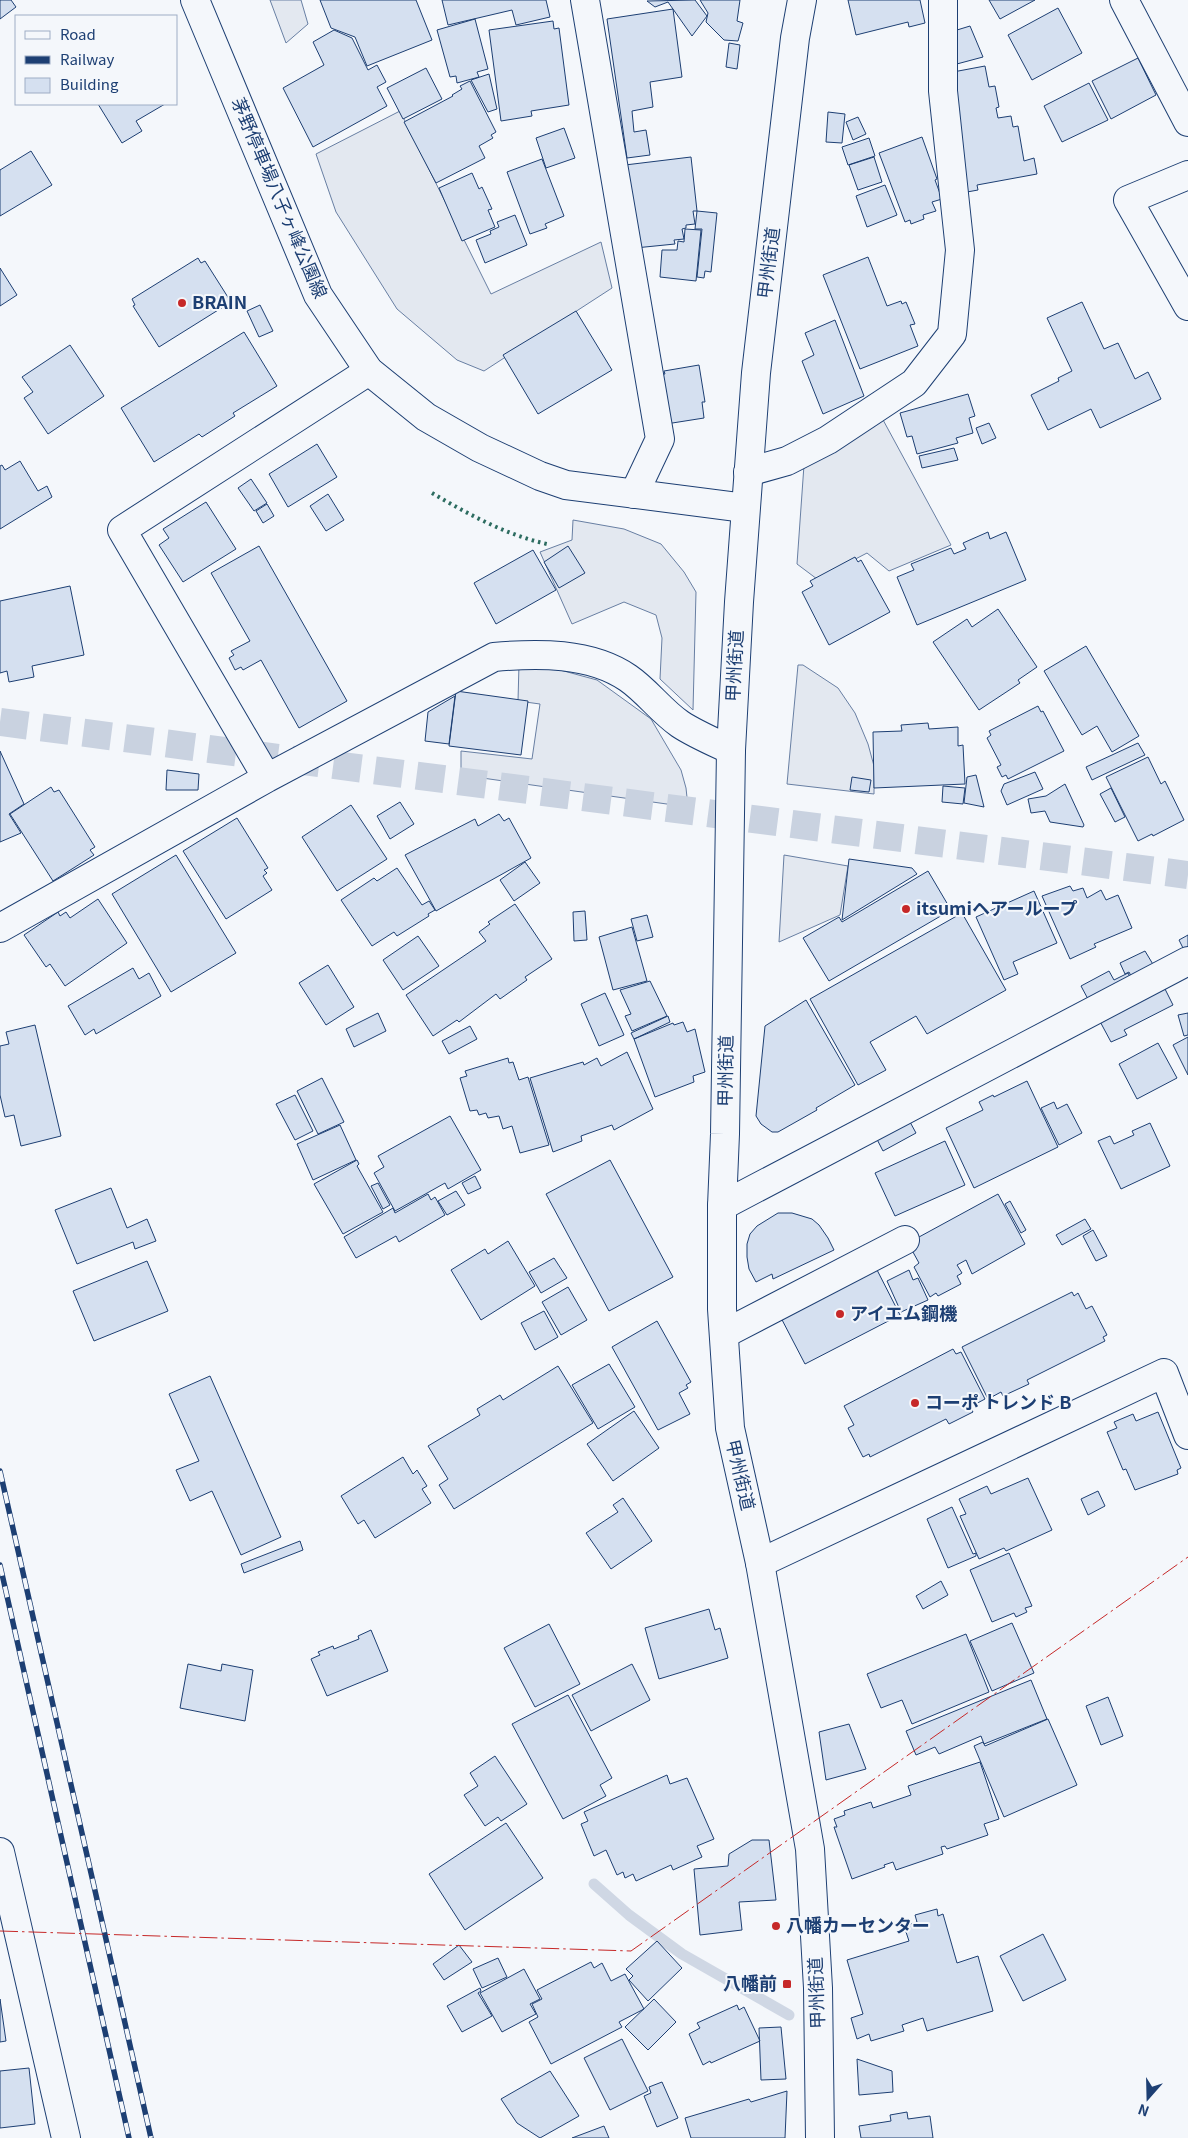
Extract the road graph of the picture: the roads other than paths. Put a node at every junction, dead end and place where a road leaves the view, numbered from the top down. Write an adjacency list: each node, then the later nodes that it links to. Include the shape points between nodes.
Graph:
1 (195, 0): 9 (main road, 茅野停車場八子ヶ峰公園線, via 318,295)
2 (585, 0): 11 (main road, via 660,439)
3 (802, 0): 10 (main road, 甲州街道, via 756,373)
4 (943, 0): 10 (main road, via 943,92 960,250 952,334 914,383 828,440 787,461)
5 (1124, 0): 6 (main road)
6 (1188, 122)
7 (1188, 175): 8 (main road, via 1128,200)
8 (1188, 306)
9 (369, 371): 11 (main road, 茅野停車場八子ヶ峰公園線, via 426,417 480,448 540,476 566,485); 14 (main road, via 122,530)
10 (748, 472): 12 (main road, 甲州街道)
11 (634, 494): 12 (main road, 茅野停車場八子ヶ峰公園線)
12 (745, 508): 13 (main road, 甲州街道)
13 (731, 750): 14 (main road, via 680,724 628,678 598,664 530,653 494,657); 17 (main road, 甲州街道)
14 (267, 778): 15 (main road)
15 (0, 928)
16 (1188, 961): 17 (main road)
17 (722, 1206): 19 (main road, 甲州街道)
18 (905, 1240): 19 (main road)
19 (724, 1334): 21 (main road, 甲州街道, via 730,1428)
20 (1188, 1435): 21 (main road, via 1164,1373)
21 (760, 1563): 24 (main road, 甲州街道, via 810,1849 818,1988)
22 (0, 1852): 23 (main road)
23 (66, 2138)
24 (820, 2138)

